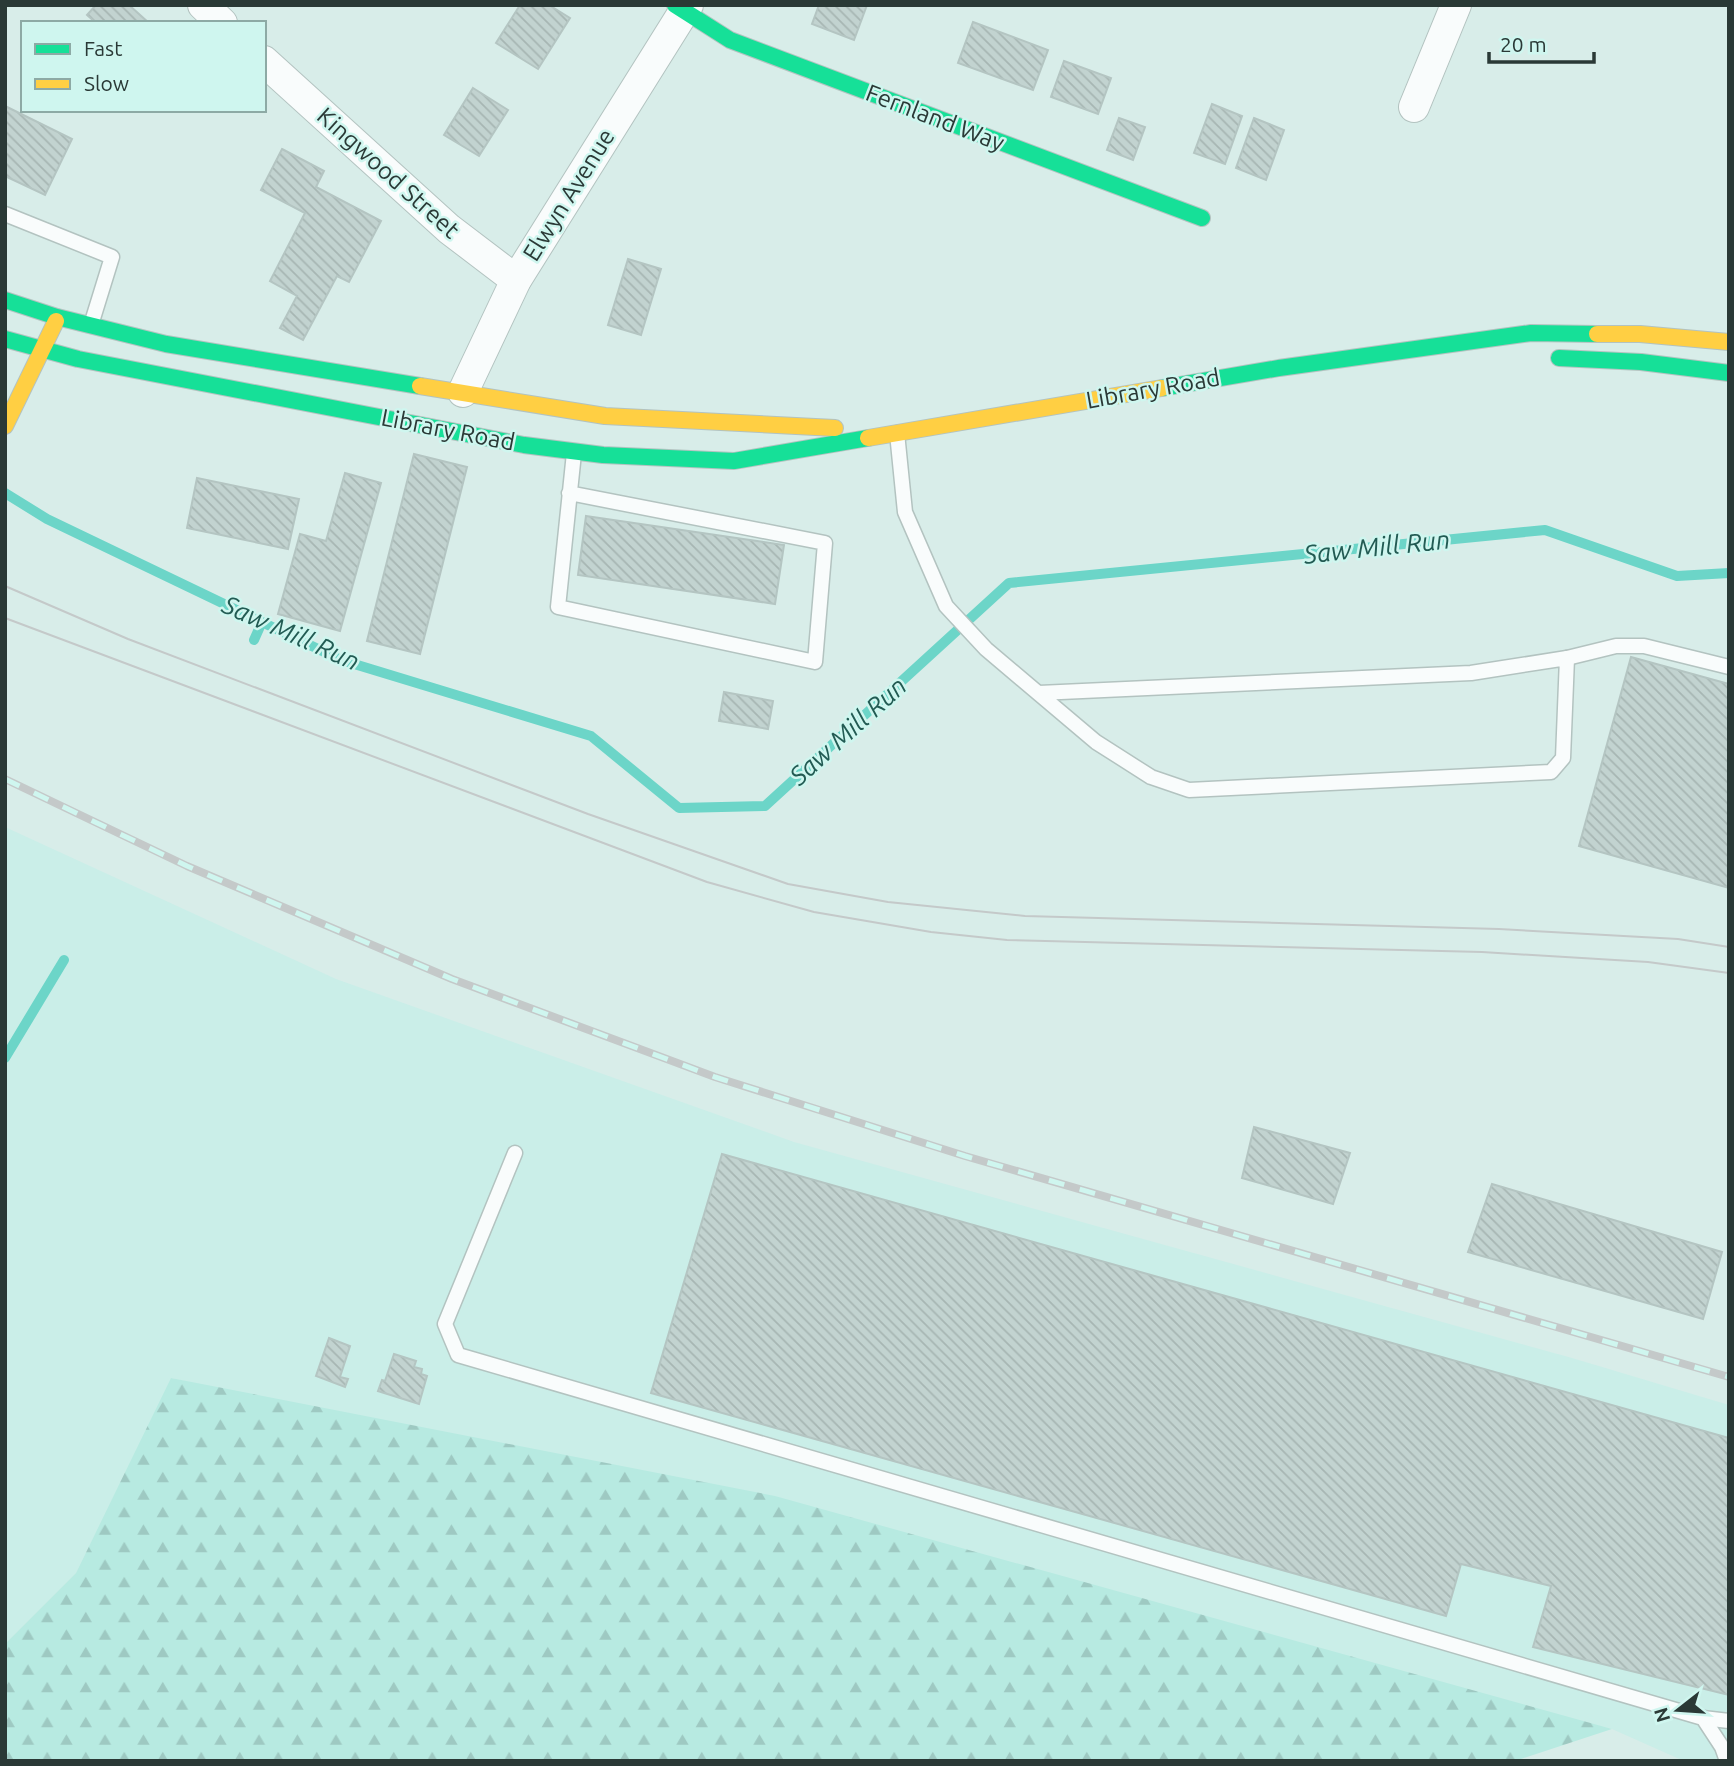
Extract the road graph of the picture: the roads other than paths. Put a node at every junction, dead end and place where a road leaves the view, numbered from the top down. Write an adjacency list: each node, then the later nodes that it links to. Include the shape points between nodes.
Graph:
1 (203, 5): 4 (street)
2 (1456, 5): 6 (street)
3 (682, 7): 8 (main road, Fernland Way, via 730,40); 9 (street, Elwyn Avenue)
4 (220, 21)
5 (266, 63): 9 (street, Kingwood Street, via 449,229)
6 (1414, 107)
7 (5, 214): 13 (lane, via 112,257)
8 (1202, 218)
9 (516, 280): 20 (street, Elwyn Avenue)
10 (5, 300): 11 (main road, Library Road)
11 (57, 317): 13 (main road, Library Road); 15 (main road)
12 (5, 339): 15 (main road, Library Road)
13 (84, 342): 15 (main road, Library Road); 20 (main road, Library Road, via 166,344); 23 (main road, Library Road, via 524,445)
14 (1729, 342): 16 (main road, Library Road, via 1640,334 1531,333)
15 (42, 351): 21 (main road)
16 (1410, 351): 17 (main road, Library Road); 22 (main road, Library Road, via 1279,368)
17 (1494, 355)
18 (1549, 358): 19 (main road, via 1641,362)
19 (1729, 373)
20 (463, 392): 22 (main road, Library Road, via 605,416)
21 (5, 426)
22 (896, 432): 23 (main road, Library Road, via 734,461); 27 (lane, via 905,512 946,606 986,649)
23 (574, 451): 24 (lane)
24 (569, 493): 24 (lane, via 558,607 815,662 825,543)
25 (1567, 658): 26 (lane, via 1616,646 1644,646); 27 (lane, via 1471,673); 27 (lane, via 1563,758 1550,772 1189,790 1151,777 1096,742)
26 (1729, 667)
27 (1039, 693)
28 (515, 1153): 29 (lane, via 445,1324 458,1355)
29 (1703, 1718): 30 (lane); 31 (lane)
30 (1729, 1721)
31 (1727, 1761)

